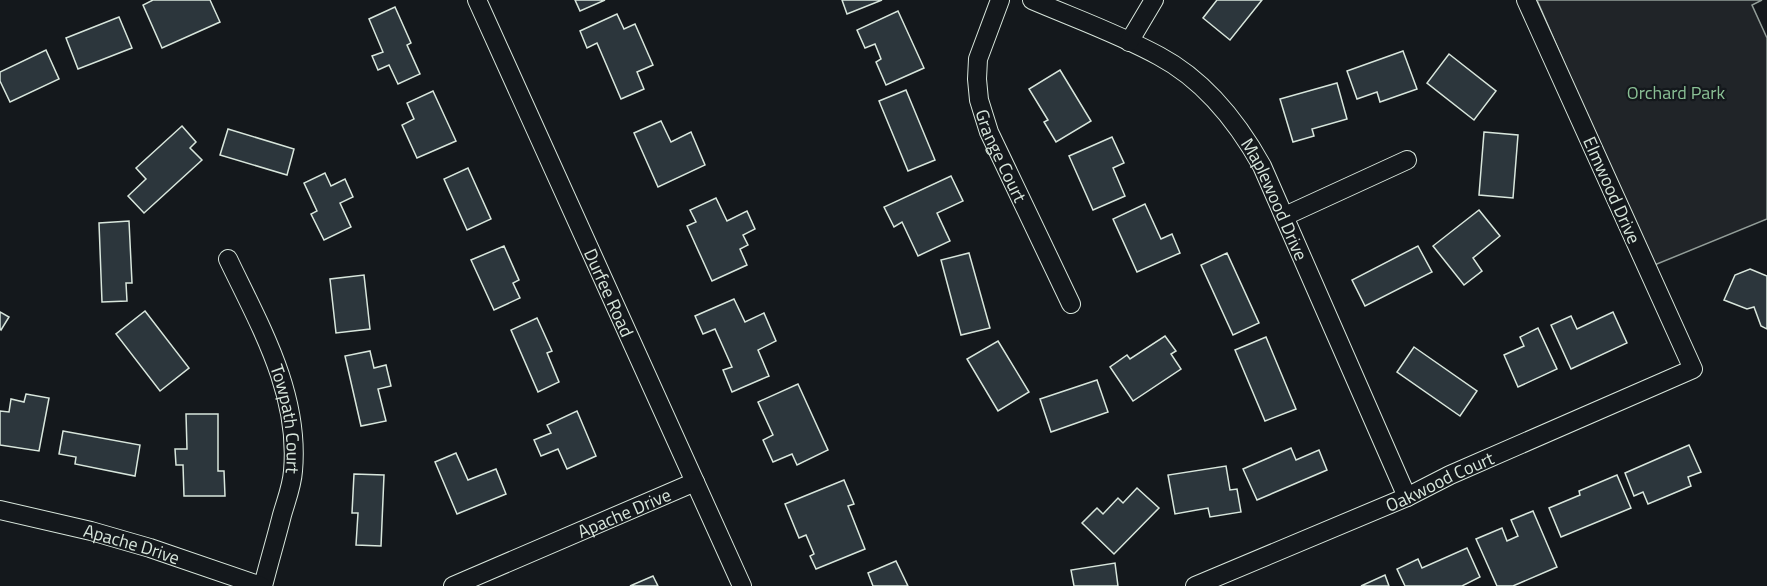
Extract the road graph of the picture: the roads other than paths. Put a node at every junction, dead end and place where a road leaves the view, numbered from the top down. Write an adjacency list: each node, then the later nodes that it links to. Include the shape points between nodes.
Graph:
1 (477, 0): 12 (street, Durfee Road)
2 (1000, 0): 10 (street, Grange Court, via 978,58 981,106 989,132)
3 (1032, 0): 6 (street, Maplewood Drive)
4 (1154, 0): 6 (street)
5 (1526, 0): 11 (street, Elmwood Drive, via 1693,369)
6 (1130, 42): 8 (street, Maplewood Drive, via 1181,70 1219,105 1252,148)
7 (1407, 160): 8 (street)
8 (1285, 216): 13 (street, Maplewood Drive)
9 (228, 259): 15 (street, Towpath Court, via 286,389 294,447 292,481)
10 (1071, 304)
11 (1682, 374): 13 (street, Oakwood Court)
12 (695, 482): 16 (street, Apache Drive); 17 (street, Durfee Road)
13 (1407, 497): 18 (street, Oakwood Court)
14 (0, 510): 15 (street, Apache Drive, via 140,545)
15 (262, 586)
16 (453, 586)
17 (742, 586)
18 (1195, 586)

